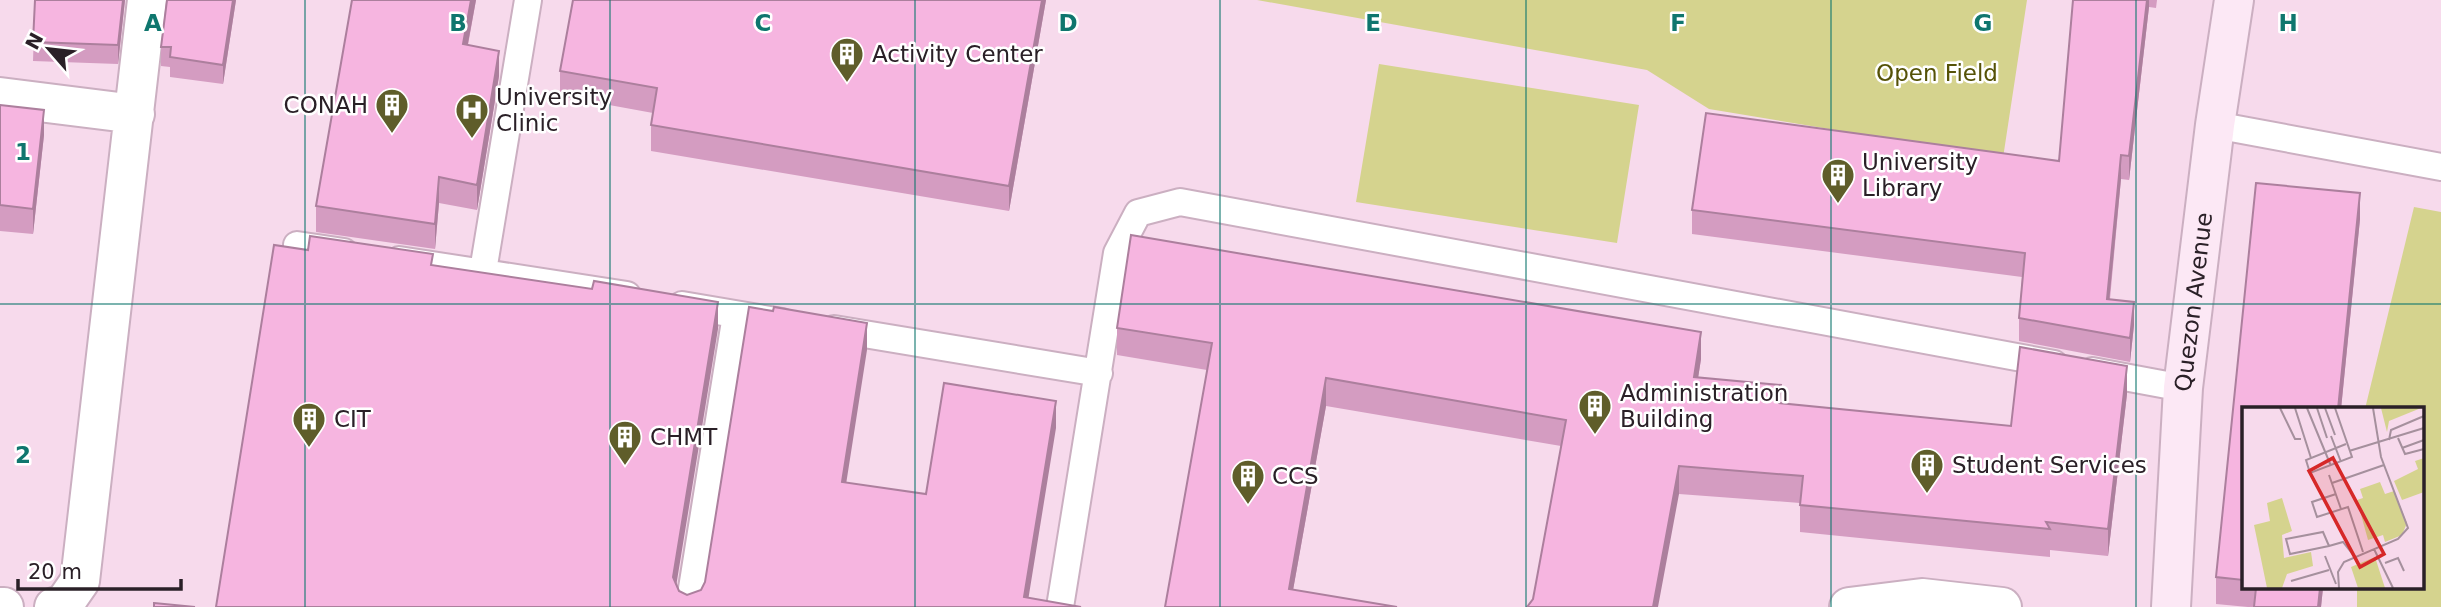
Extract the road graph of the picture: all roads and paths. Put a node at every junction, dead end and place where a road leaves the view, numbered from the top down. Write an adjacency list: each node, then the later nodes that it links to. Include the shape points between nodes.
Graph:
1 (147, 0): 5 (street)
2 (528, 0): 9 (lane)
3 (2234, 0): 6 (main road, Quezon Avenue)
4 (0, 97): 5 (street)
5 (135, 114): 13 (street, via 80,581 64,604)
6 (2215, 125): 7 (lane); 12 (main road, Quezon Avenue)
7 (2441, 167)
8 (297, 245): 9 (lane)
9 (483, 271): 10 (lane)
10 (736, 315): 11 (lane); 14 (lane)
11 (1099, 373): 12 (lane, via 1117,253 1138,213 1180,202); 15 (lane)
12 (2183, 388): 18 (main road, Quezon Avenue)
13 (54, 607)
14 (688, 607)
15 (1060, 607)
16 (1849, 607): 17 (street, via 1922,598)
17 (2002, 607)
18 (2171, 607)

